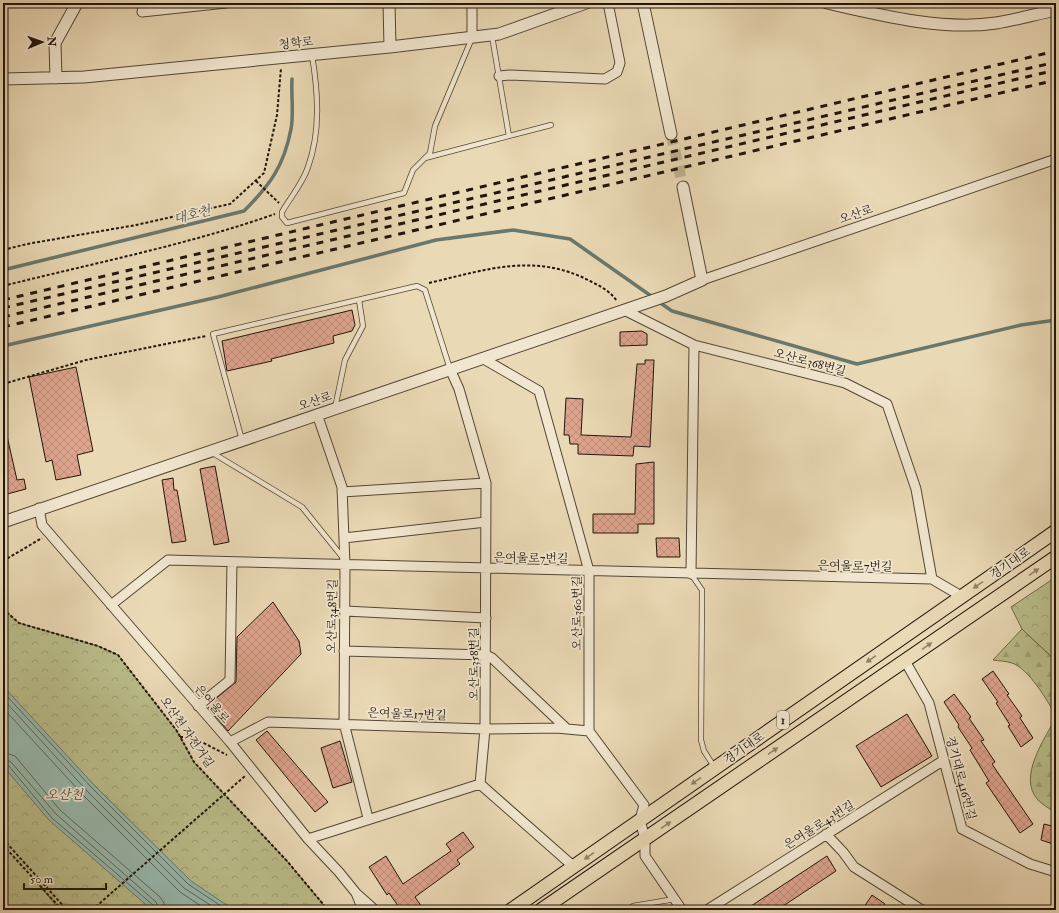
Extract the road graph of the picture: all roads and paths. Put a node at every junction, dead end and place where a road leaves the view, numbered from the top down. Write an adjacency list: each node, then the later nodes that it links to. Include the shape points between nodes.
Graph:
1 (77, 3): 17 (street, via 56,43)
2 (144, 3): 3 (street, via 142,12)
3 (226, 3)
4 (389, 3): 13 (street)
5 (472, 3): 12 (street)
6 (586, 3): 11 (street, 청학로)
7 (608, 3): 16 (street, via 620,63 617,72 605,79)
8 (643, 3): 20 (street)
9 (827, 3): 10 (street, via 958,25 996,23)
10 (1056, 10)
11 (492, 35): 12 (street, 청학로); 16 (lane)
12 (472, 37): 13 (street, 청학로); 22 (lane, via 435,126 430,152)
13 (390, 47): 14 (street, 청학로)
14 (312, 55): 15 (street, 청학로); 27 (lane, via 318,112 314,144 308,168)
15 (282, 58): 17 (street, 청학로); 24 (path, via 277,115 264,173)
16 (499, 76): 21 (lane)
17 (56, 78): 18 (street, 청학로)
18 (3, 79)
19 (551, 125): 21 (lane)
20 (671, 134)
21 (509, 136): 22 (lane)
22 (425, 158): 27 (lane, via 413,170 404,193 287,223 282,217)
23 (1056, 159): 29 (street, 오산로)
24 (256, 180): 26 (path); 28 (path, via 230,204)
25 (683, 187): 29 (street)
26 (274, 199)
27 (282, 212): 30 (path, via 246,225)
28 (3, 250)
29 (702, 280): 33 (street, 오산로, via 666,296)
30 (3, 286)
31 (417, 286): 32 (lane); 33 (path, via 507,266 535,266 562,270 584,278 605,289); 37 (lane, via 426,290)
32 (359, 300): 34 (lane); 39 (lane, via 363,326 345,360)
33 (624, 310): 35 (street, 오산로368번길); 36 (street, 오산로)
34 (213, 334): 38 (path, via 86,360); 41 (lane)
35 (694, 345): 57 (street); 58 (street, 오산로368번길, via 845,383 887,404 916,489)
36 (482, 358): 37 (street, 오산로); 56 (street, 오산로360번길, via 539,392)
37 (450, 369): 39 (street, 오산로); 43 (street, 오산로358번길, via 459,389)
38 (3, 384)
39 (335, 408): 40 (street, 오산로)
40 (317, 414): 41 (street, 오산로); 44 (street, 오산로348번길)
41 (242, 440): 42 (street, 오산로)
42 (209, 451): 45 (street, 오산로); 54 (lane, via 302,507)
43 (486, 483): 44 (street); 47 (street, 오산로358번길)
44 (342, 492): 50 (street, 오산로348번길)
45 (39, 508): 46 (street, 오산로); 49 (street, 은여울로, via 42,525)
46 (3, 522)
47 (486, 522): 50 (street); 55 (street, 오산로358번길)
48 (1056, 531): 59 (main road, 경기대로 / 1, one-way to 59)
49 (50, 534): 52 (path); 60 (street, 은여울로)
50 (344, 538): 54 (street, 오산로348번길)
51 (1056, 557): 66 (main road, 경기대로 / 1, one-way to 51)
52 (3, 561)
53 (232, 562): 54 (street, 은여울로7번길); 60 (street, 은여울로7번길, via 168,560); 67 (street, via 230,680)
54 (345, 562): 55 (street, 은여울로7번길); 62 (street, 오산로348번길)
55 (487, 568): 56 (street, 은여울로7번길); 63 (street, 오산로358번길)
56 (589, 571): 57 (street, 은여울로7번길); 71 (street, 오산로360번길)
57 (691, 574): 58 (street, 은여울로7번길); 76 (lane, via 702,590 701,740 704,751)
58 (932, 580): 59 (street, 은여울로7번길)
59 (962, 596): 76 (main road, 경기대로 / 1, one-way to 76)
60 (111, 605): 67 (street, 은여울로)
61 (3, 609): 72 (path, 오산천 자전거길, via 19,623 98,646 118,655)
62 (344, 611): 63 (street); 64 (street, 오산로348번길)
63 (486, 618): 65 (street, 오산로358번길)
64 (344, 651): 65 (street); 68 (street, 오산로348번길)
65 (486, 655): 69 (street, 오산로358번길); 70 (street)
66 (905, 661): 74 (street, 경기대로416번길, via 929,703); 85 (main road, 경기대로 / 1, one-way to 66)
67 (198, 706): 73 (street, 은여울로)
68 (344, 723): 69 (street, 은여울로17번길); 73 (street, 은여울로17번길, via 268,722); 80 (street, 오산로348번길)
69 (485, 729): 70 (street, 은여울로17번길); 78 (street, 오산로358번길)
70 (567, 729): 71 (street, 은여울로17번길)
71 (589, 731): 81 (street, via 644,806)
72 (180, 737): 75 (path, via 192,737); 79 (path, 오산천 자전거길, via 194,762)
73 (230, 742): 75 (street, 은여울로)
74 (944, 760): 82 (street, 은여울로43번길); 88 (street, 경기대로416번길, via 962,829 1030,864)
75 (246, 763): 77 (street, 은여울로)
76 (715, 768): 81 (main road, 경기대로 / 1, one-way to 81)
77 (253, 771): 79 (path); 84 (street, 은여울로)
78 (480, 784): 80 (street); 87 (street)
79 (224, 794): 93 (path); 94 (path, 오산천 자전거길, via 287,861)
80 (368, 818): 84 (street)
81 (640, 820): 85 (street); 87 (main road, 경기대로 / 1, one-way to 87)
82 (826, 834): 101 (street, 은여울로43번길); 102 (street, via 844,852 854,867)
83 (3, 839): 92 (path)
84 (308, 839): 89 (street, 은여울로)
85 (645, 839): 90 (street, via 645,856); 98 (main road, 경기대로 / 1)
86 (3, 845): 91 (path)
87 (573, 866): 97 (main road, 경기대로 / 1)
88 (1056, 872)
89 (356, 894): 95 (street); 96 (street, 은여울로)
90 (675, 899): 99 (lane, via 633,906); 100 (street)
91 (62, 910)
92 (67, 910)
93 (92, 910)
94 (328, 910)
95 (363, 910)
96 (375, 910)
97 (510, 910)
98 (541, 910)
99 (627, 910)
100 (682, 910)
101 (707, 910)
102 (922, 910)

